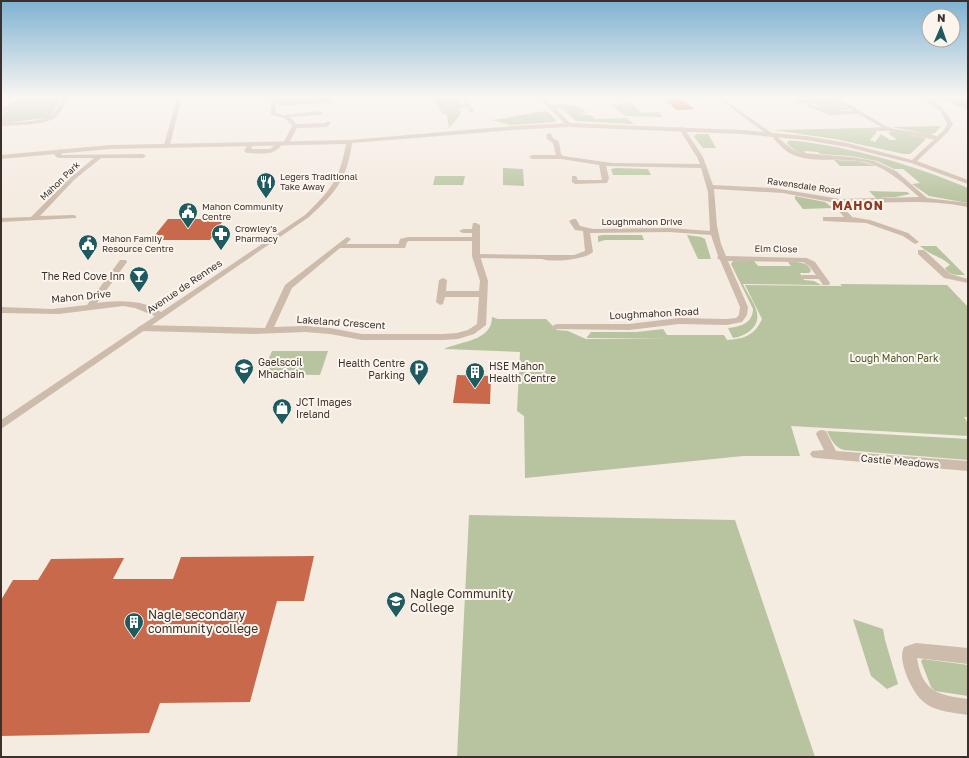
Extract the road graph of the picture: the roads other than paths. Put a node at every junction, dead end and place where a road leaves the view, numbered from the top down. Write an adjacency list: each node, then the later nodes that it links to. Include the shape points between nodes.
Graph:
1 (171, 131): 15 (street)
2 (292, 131): 14 (street)
3 (473, 131): 13 (street)
4 (684, 131): 24 (street, Loughmahon Road)
5 (724, 131): 9 (street)
6 (766, 131): 9 (street)
7 (902, 131): 12 (street)
8 (944, 131): 12 (street)
9 (770, 134): 22 (street, via 847,145)
10 (548, 137): 21 (street, via 556,142)
11 (776, 138): 28 (street, via 794,153 857,158 882,166 891,170)
12 (937, 138): 22 (street)
13 (349, 142): 14 (street); 54 (street, Avenue de Rennes, via 348,156 340,179 320,205 283,233)
14 (286, 144): 15 (street, via 279,144 271,151 247,151 250,145)
15 (167, 145): 16 (street)
16 (60, 151): 19 (street); 20 (street, via 57,155 60,157)
17 (142, 154): 20 (street)
18 (532, 156): 21 (street)
19 (1, 157)
20 (99, 157): 32 (street, Mahon Park)
21 (561, 157): 23 (street)
22 (913, 162): 26 (street)
23 (602, 164): 24 (street); 25 (street, via 605,182 576,182)
24 (704, 166): 27 (street, Loughmahon Road)
25 (574, 177)
26 (968, 182)
27 (710, 187): 29 (street, Ravensdale Road, via 771,190); 40 (street, Loughmahon Road)
28 (925, 199): 29 (street, Ravensdale Road); 30 (street, Ravensdale Road)
29 (833, 200): 34 (street)
30 (968, 205)
31 (74, 216): 32 (street)
32 (34, 218): 35 (street)
33 (826, 219): 34 (street)
34 (850, 219): 42 (street, via 871,221 891,231 906,234)
35 (1, 220)
36 (573, 221): 37 (street, via 578,228)
37 (586, 230): 40 (street, Loughmahon Drive); 45 (street, via 588,254 578,257)
38 (463, 231): 39 (street)
39 (476, 232): 43 (street, via 408,239 403,241 402,246); 45 (street, Lakeland Crescent)
40 (714, 233): 46 (street, Loughmahon Road)
41 (347, 239): 43 (street)
42 (915, 242)
43 (338, 246): 57 (street, via 288,287)
44 (921, 252): 50 (street, via 947,276)
45 (476, 256): 51 (street, Lakeland Crescent, via 484,276)
46 (721, 258): 48 (street, Elm Close, via 804,260 812,264 824,280); 55 (street, Loughmahon Road, via 744,307 743,316 739,320 673,322 624,327)
47 (123, 262): 52 (street)
48 (805, 277)
49 (442, 280): 51 (street, via 440,298)
50 (968, 281)
51 (483, 294): 57 (street, Lakeland Crescent, via 481,325 471,332 458,336 362,337 315,330)
52 (90, 306): 53 (street, Mahon Drive, via 57,311); 54 (street, Mahon Drive, via 143,305)
53 (1, 310)
54 (160, 315): 56 (street, Avenue de Rennes)
55 (557, 327)
56 (142, 328): 57 (street, Lakeland Crescent); 58 (street, Avenue de Rennes)
57 (268, 331)
58 (1, 425)
59 (822, 434): 61 (street)
60 (816, 454): 61 (street, Castle Meadows)
61 (832, 455): 62 (street, Castle Meadows)
62 (968, 466)
63 (968, 656): 64 (street, via 916,650 909,652 917,683 924,693 932,700)
64 (968, 707)

